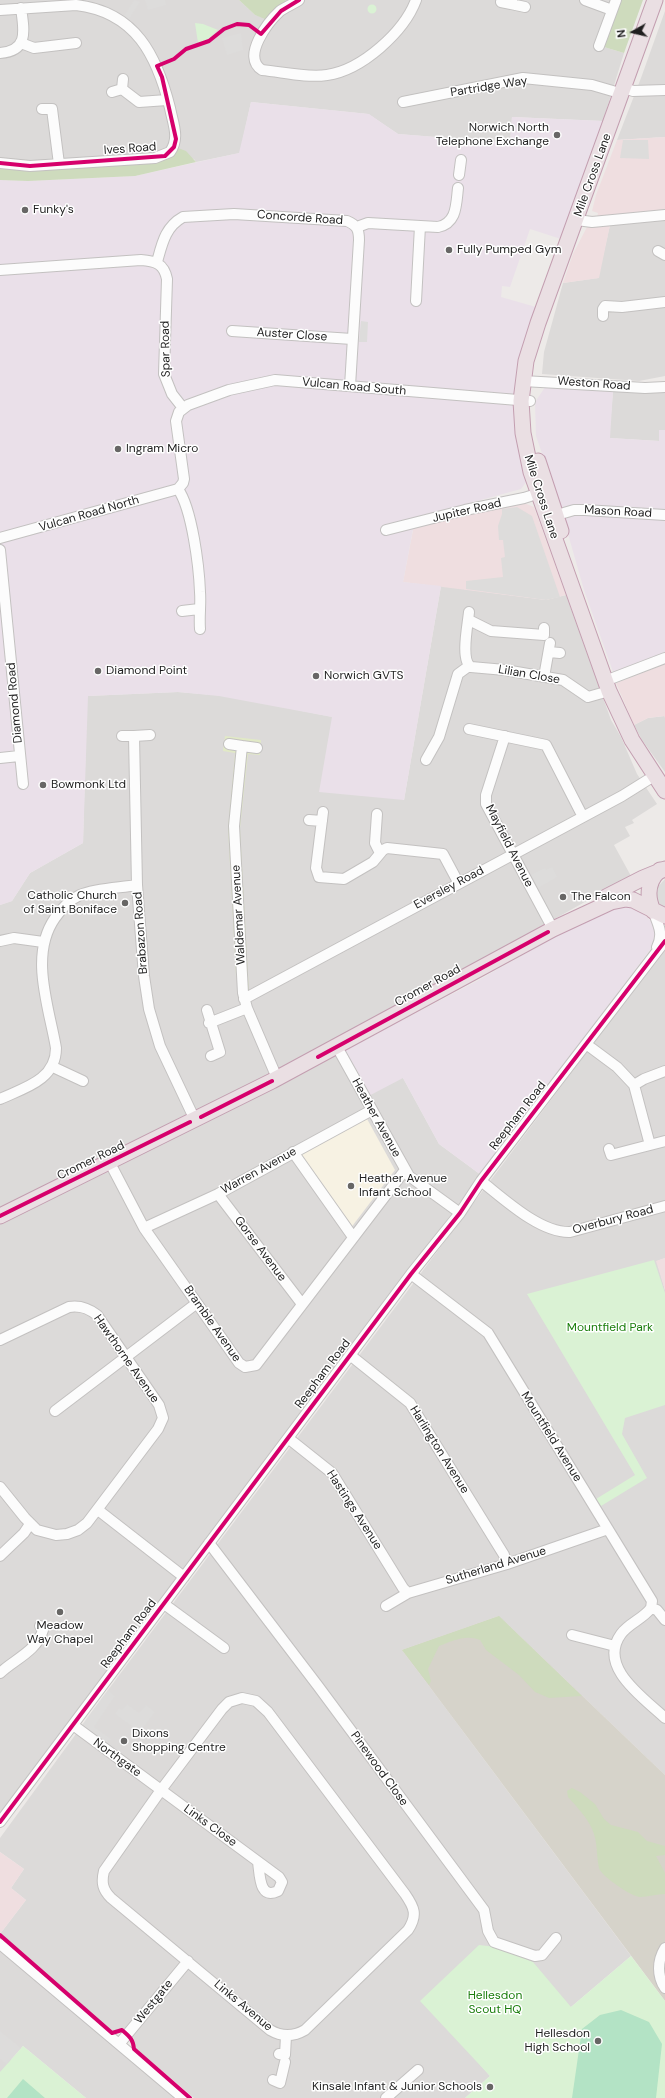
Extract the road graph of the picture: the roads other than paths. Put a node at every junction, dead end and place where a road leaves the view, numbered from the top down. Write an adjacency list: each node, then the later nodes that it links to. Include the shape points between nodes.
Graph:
1 (299, 0): 2 (street, via 281,11 261,34 255,61 262,70 322,75 346,69 363,60 393,35 410,14)
2 (416, 0)
3 (616, 0): 10 (street)
4 (655, 0): 16 (highway, Mile Cross Lane)
5 (508, 2): 7 (street)
6 (586, 4): 10 (street)
7 (525, 7)
8 (21, 8): 9 (street, Ives Road); 11 (street); 18 (street, Ives Road, via 87,6 119,20 144,44 162,77)
9 (0, 10)
10 (612, 10): 13 (street)
11 (21, 43): 12 (street, via 34,48 64,40); 14 (street, via 12,51)
12 (76, 43)
13 (599, 46)
14 (0, 53)
15 (665, 90): 16 (street, Partridge Way)
16 (624, 91): 19 (street, Partridge Way, via 523,78); 27 (highway, Mile Cross Lane)
17 (112, 92): 18 (street, via 123,84 139,102)
18 (168, 100): 23 (street, Ives Road, via 176,139 174,147 165,156)
19 (403, 102)
20 (51, 109): 23 (street)
21 (460, 160): 24 (street)
22 (0, 163): 23 (street, Ives Road, via 30,166)
23 (59, 164)
24 (459, 175)
25 (458, 188): 28 (street, via 455,214 449,223 438,227)
26 (665, 215): 27 (street, via 592,222)
27 (577, 220): 37 (highway, Mile Cross Lane, via 526,361)
28 (420, 226): 29 (street, via 368,223); 32 (street, via 413,280)
29 (357, 227): 30 (street, Concorde Road, via 347,221 292,217 234,214 183,217 176,221 165,235); 36 (street, Concorde Road, via 359,240 352,280)
30 (157, 262): 31 (street, via 141,260); 41 (street, Spar Road, via 163,267 167,280 164,374 172,394)
31 (0, 270)
32 (416, 301)
33 (665, 302): 34 (street, via 622,307)
34 (604, 306)
35 (232, 331): 36 (street, Auster Close)
36 (352, 339): 38 (street, Concorde Road)
37 (527, 381): 39 (street, Weston Road, via 645,388); 40 (highway, Mile Cross Lane)
38 (350, 386): 40 (street, Vulcan Road South); 41 (street, Vulcan Road South, via 266,381 229,390)
39 (665, 386)
40 (526, 401): 43 (highway, Mile Cross Lane, via 525,448)
41 (183, 408): 42 (street, via 176,421 184,479)
42 (178, 489): 47 (street, Vulcan Road North); 49 (street, via 188,508 200,592)
43 (543, 492): 45 (highway, Mile Cross Lane); 46 (street, Jupiter Road)
44 (665, 515): 45 (street, Mason Road, via 585,510)
45 (552, 516): 57 (highway, Mile Cross Lane, via 575,594)
46 (386, 530)
47 (0, 538)
48 (0, 550): 66 (street, Diamond Road)
49 (200, 609): 50 (street); 51 (street)
50 (182, 610)
51 (200, 629)
52 (546, 640): 53 (street); 55 (street, via 491,631 469,616 465,656); 56 (street)
53 (560, 653)
54 (665, 658): 57 (street, Lilian Close)
55 (469, 666): 56 (street, Lilian Close); 68 (street, via 458,674 439,737 430,748)
56 (544, 677): 57 (street, Lilian Close, via 569,683 588,696)
57 (607, 686): 69 (highway, Mile Cross Lane, via 632,740)
58 (469, 729): 62 (street)
59 (150, 735): 61 (street)
60 (122, 736): 61 (street)
61 (134, 736): 79 (street, Brabazon Road)
62 (505, 736): 73 (street, via 546,746); 76 (street, Mayfield Avenue, via 486,795 486,804)
63 (229, 744): 64 (street)
64 (242, 746): 65 (street); 87 (street, Waldemar Avenue, via 234,826)
65 (257, 748)
66 (19, 756): 67 (street); 70 (street, Diamond Road)
67 (0, 758)
68 (426, 760)
69 (654, 776): 71 (highway, Mile Cross Lane); 73 (street, Eversley Road)
70 (23, 784)
71 (665, 791)
72 (377, 814): 75 (street, via 375,843)
73 (583, 817): 76 (street, Eversley Road)
74 (309, 820): 75 (street, via 322,816 316,868 319,877 344,879 373,862)
75 (380, 853): 78 (street, via 387,848 443,854)
76 (512, 855): 78 (street, Eversley Road); 82 (street, Mayfield Avenue)
77 (662, 869): 80 (highway, Reepham Road, via 650,885 648,895); 81 (highway, Cromer Road, via 594,903)
78 (458, 882): 87 (street, Eversley Road)
79 (137, 885): 85 (street, via 88,892 74,898 58,914); 100 (street, Brabazon Road, via 144,976 151,1016 168,1067)
80 (659, 914): 81 (highway, Cromer Road, via 638,902 621,899); 86 (street, Reepham Road, via 661,940)
81 (568, 921): 82 (highway, Cromer Road)
82 (553, 929): 91 (highway, Cromer Road)
83 (0, 941): 85 (street, via 14,938)
84 (665, 941): 86 (street, Reepham Road)
85 (43, 942): 93 (street, via 41,964 56,1048)
86 (652, 957): 90 (street, Reepham Road)
87 (245, 1003): 89 (street, Eversley Road); 95 (street, Waldemar Avenue)
88 (207, 1010): 89 (street)
89 (209, 1023): 92 (street)
90 (586, 1044): 97 (street, via 617,1067); 107 (street, Reepham Road)
91 (337, 1047): 95 (highway, Cromer Road); 99 (street, Heather Avenue)
92 (220, 1052)
93 (53, 1067): 96 (street); 98 (street, via 42,1079)
94 (665, 1071): 97 (street)
95 (277, 1078): 100 (highway, Cromer Road)
96 (83, 1081)
97 (634, 1085): 102 (street)
98 (0, 1099)
99 (372, 1110): 103 (street, Warren Avenue); 106 (street, Heather Avenue)
100 (195, 1120): 105 (highway, Cromer Road)
101 (665, 1141): 102 (street)
102 (650, 1145): 104 (street)
103 (293, 1152): 108 (street, Warren Avenue); 113 (street)
104 (611, 1156)
105 (110, 1162): 111 (highway, Cromer Road); 112 (street, Bramble Avenue)
106 (405, 1170): 110 (street, Heather Avenue, via 418,1183); 113 (street, Bramble Avenue)
107 (481, 1181): 109 (street, Overbury Road, via 526,1215 561,1232 570,1232); 110 (street, Reepham Road)
108 (218, 1194): 112 (street, Warren Avenue); 116 (street, Gorse Avenue)
109 (665, 1206)
110 (460, 1213): 114 (street, Reepham Road)
111 (0, 1216)
112 (144, 1228): 115 (street, Bramble Avenue)
113 (353, 1237): 116 (street, Bramble Avenue)
114 (411, 1274): 118 (street, Reepham Road); 125 (street, Mountfield Avenue, via 488,1333)
115 (197, 1303): 116 (street, Bramble Avenue, via 239,1363 245,1367 256,1365); 119 (street)
116 (302, 1304)
117 (0, 1340): 119 (street, Hawthorne Avenue, via 68,1307 82,1307 97,1315)
118 (350, 1355): 121 (street, Reepham Road); 128 (street, Harlington Avenue, via 410,1403 504,1554)
119 (126, 1357): 120 (street); 123 (street, Hawthorne Avenue, via 159,1405 162,1418 158,1430)
120 (55, 1411)
121 (288, 1438): 126 (street, Reepham Road); 130 (street, Hastings Avenue, via 332,1473 403,1588)
122 (0, 1487): 124 (street, Hawthorne Avenue)
123 (98, 1510): 124 (street, Hawthorne Avenue, via 78,1530 67,1534 45,1533); 129 (street)
124 (30, 1524): 127 (street)
125 (608, 1529): 128 (street, Sutherland Avenue); 133 (street, Mountfield Avenue, via 652,1601)
126 (209, 1543): 129 (street, Reepham Road); 145 (street, Pinewood Close, via 484,1910 488,1931 494,1942 535,1956 542,1955)
127 (0, 1556)
128 (507, 1564): 130 (street, Sutherland Avenue)
129 (184, 1577): 131 (street, Reepham Road)
130 (408, 1592): 132 (street, Sutherland Avenue)
131 (164, 1604): 138 (street); 141 (street, Reepham Road)
132 (386, 1606)
133 (651, 1608): 134 (street, via 657,1610); 137 (street, via 622,1632)
134 (665, 1620)
135 (44, 1628): 139 (street, via 35,1646)
136 (572, 1635): 137 (street)
137 (615, 1646): 140 (street, via 614,1657 619,1671)
138 (224, 1648)
139 (0, 1673)
140 (665, 1718)
141 (73, 1725): 142 (street, Northgate); 143 (street, Reepham Road)
142 (161, 1790): 144 (street, Links Close); 148 (street, Links Avenue, via 104,1871 103,1886 111,1898); 150 (street, Links Avenue, via 225,1705 242,1698 256,1701 268,1712 413,1905 414,1919 408,1930 304,2030)
143 (0, 1821)
144 (258, 1862)
145 (556, 1938)
146 (0, 1944): 151 (street)
147 (663, 1951): 149 (street, via 659,1964 659,1980)
148 (188, 1961): 150 (street, Links Avenue, via 270,2030); 151 (street, Westgate)
149 (665, 1988)
150 (286, 2036): 153 (street, via 286,2059)
151 (120, 2043): 154 (street)
152 (418, 2070): 155 (street)
153 (280, 2083)
154 (183, 2098)
155 (386, 2098)

